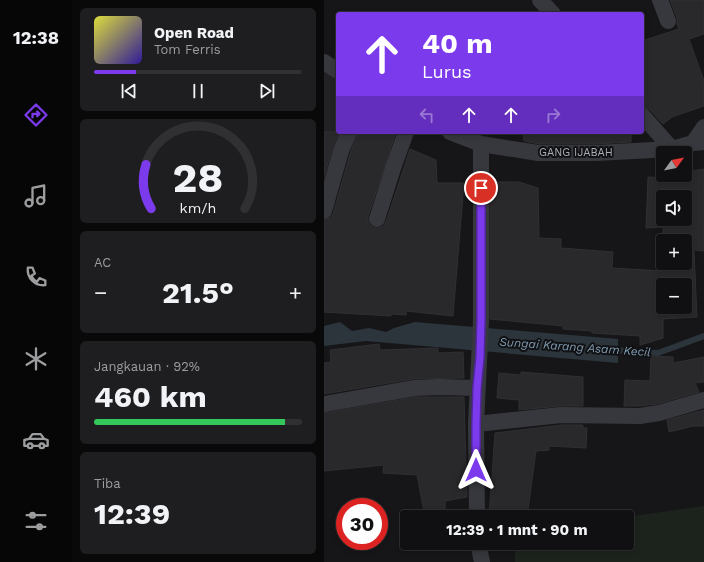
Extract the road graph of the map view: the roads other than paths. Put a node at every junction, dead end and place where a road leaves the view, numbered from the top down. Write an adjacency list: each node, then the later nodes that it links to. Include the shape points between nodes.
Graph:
1 (540, 0): 3 (street)
2 (660, 0): 4 (street)
3 (551, 12)
4 (668, 21)
5 (324, 62): 6 (street)
6 (336, 70)
7 (644, 117): 14 (street)
8 (704, 127): 12 (street)
9 (348, 134): 17 (street)
10 (405, 134): 18 (street)
11 (455, 134): 13 (street, GANG IJABAH)
12 (699, 143): 15 (street, GANG IJABAH)
13 (481, 144): 16 (street, GANG IJABAH, via 538,153); 19 (street, via 481,320)
14 (669, 146)
15 (686, 146)
16 (656, 150)
17 (324, 210)
18 (377, 219)
19 (477, 388): 21 (street, via 415,388); 22 (street)
20 (704, 400): 22 (street, via 640,416 561,415)
21 (324, 404)
22 (476, 424): 23 (street)
23 (476, 510)
24 (479, 550): 25 (street)
25 (482, 562)

